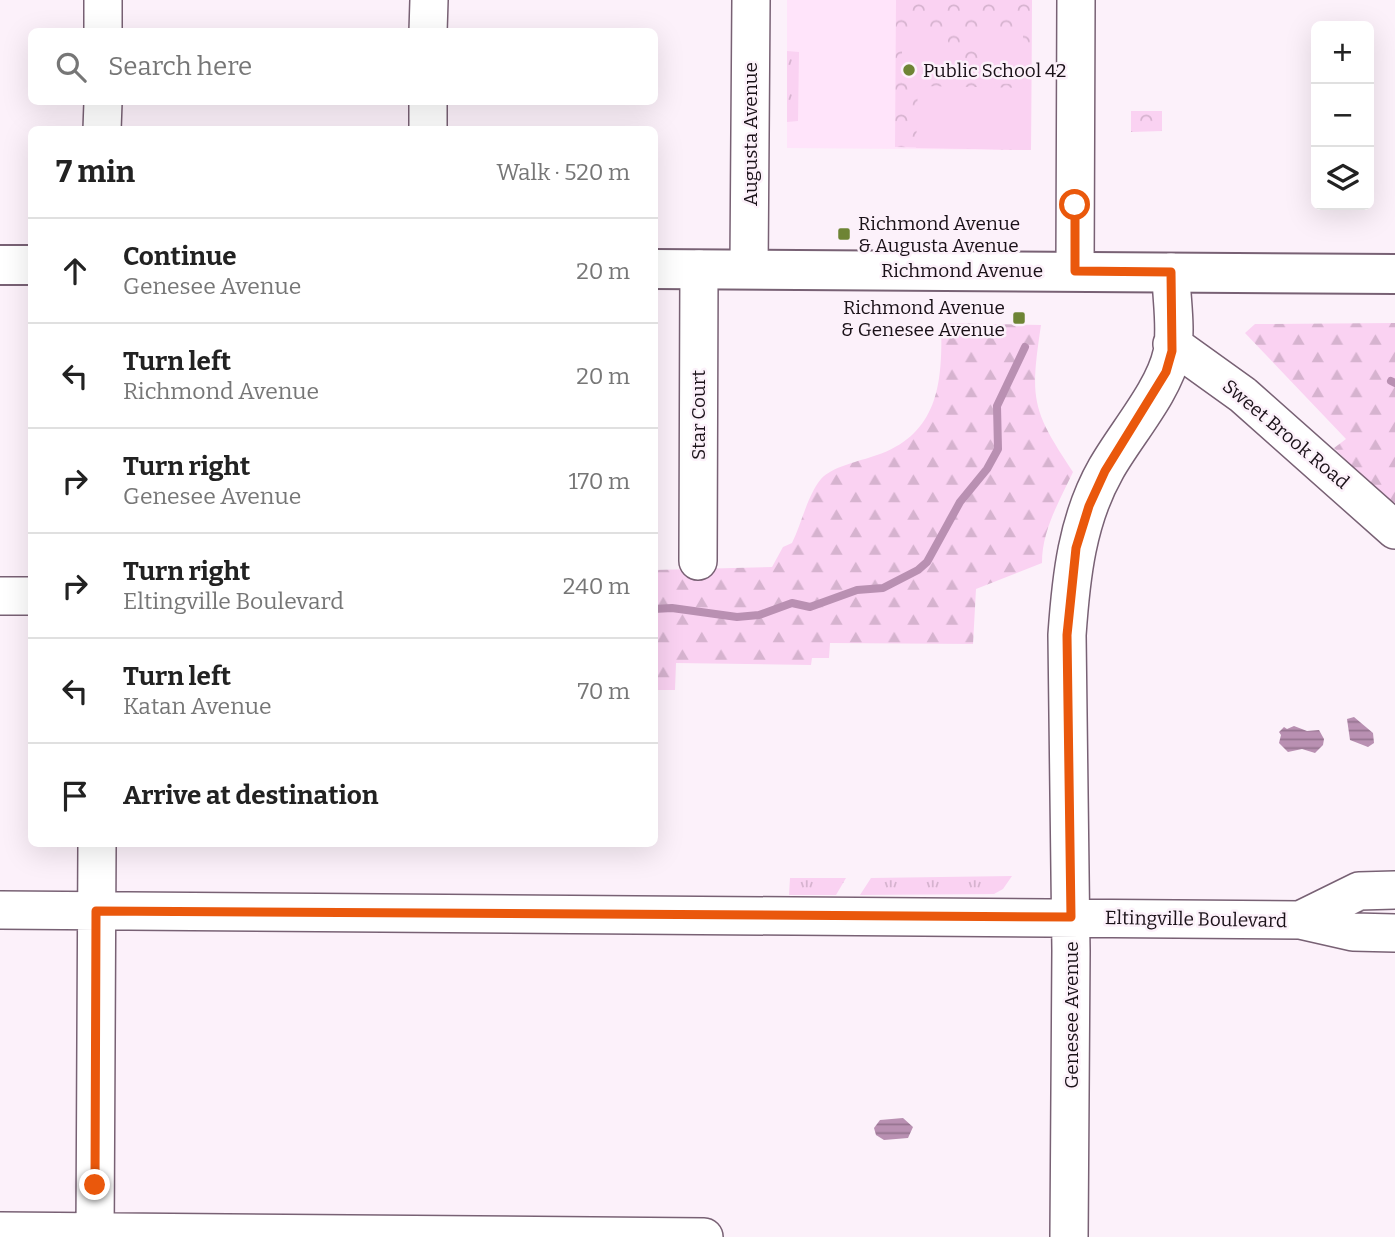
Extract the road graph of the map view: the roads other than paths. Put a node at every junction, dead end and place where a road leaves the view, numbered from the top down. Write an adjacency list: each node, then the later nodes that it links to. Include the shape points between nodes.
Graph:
1 (103, 0): 5 (street)
2 (429, 0): 6 (street)
3 (751, 0): 13 (street, Augusta Avenue)
4 (1076, 0): 16 (street)
5 (103, 28)
6 (428, 28)
7 (103, 105): 9 (street)
8 (428, 105): 10 (street)
9 (103, 126)
10 (428, 126)
11 (0, 265): 12 (main road)
12 (28, 265)
13 (749, 268): 15 (main road, Richmond Avenue); 16 (main road, Richmond Avenue)
14 (658, 269): 15 (main road, Richmond Avenue)
15 (699, 269): 21 (street, Star Court)
16 (1075, 271): 17 (main road, Richmond Avenue)
17 (1171, 272): 18 (main road, Richmond Avenue); 19 (street, Genesee Avenue)
18 (1395, 275)
19 (1172, 344): 20 (street, Sweet Brook Road, via 1243,395); 28 (street, Genesee Avenue, via 1166,372 1105,471 1076,548 1067,635)
20 (1395, 530)
21 (698, 561)
22 (0, 596): 23 (street)
23 (28, 596)
24 (97, 847): 27 (street)
25 (1395, 890): 29 (street, Eltingville Boulevard, via 1359,891)
26 (0, 910): 27 (street, Eltingville Boulevard)
27 (96, 911): 28 (street, Eltingville Boulevard); 32 (street)
28 (1071, 917): 29 (street, Eltingville Boulevard); 34 (street, Genesee Avenue)
29 (1300, 920): 30 (street, Eltingville Boulevard, via 1353,932)
30 (1395, 933)
31 (0, 1231): 32 (street)
32 (95, 1234): 33 (street)
33 (705, 1237)
34 (1069, 1237)

